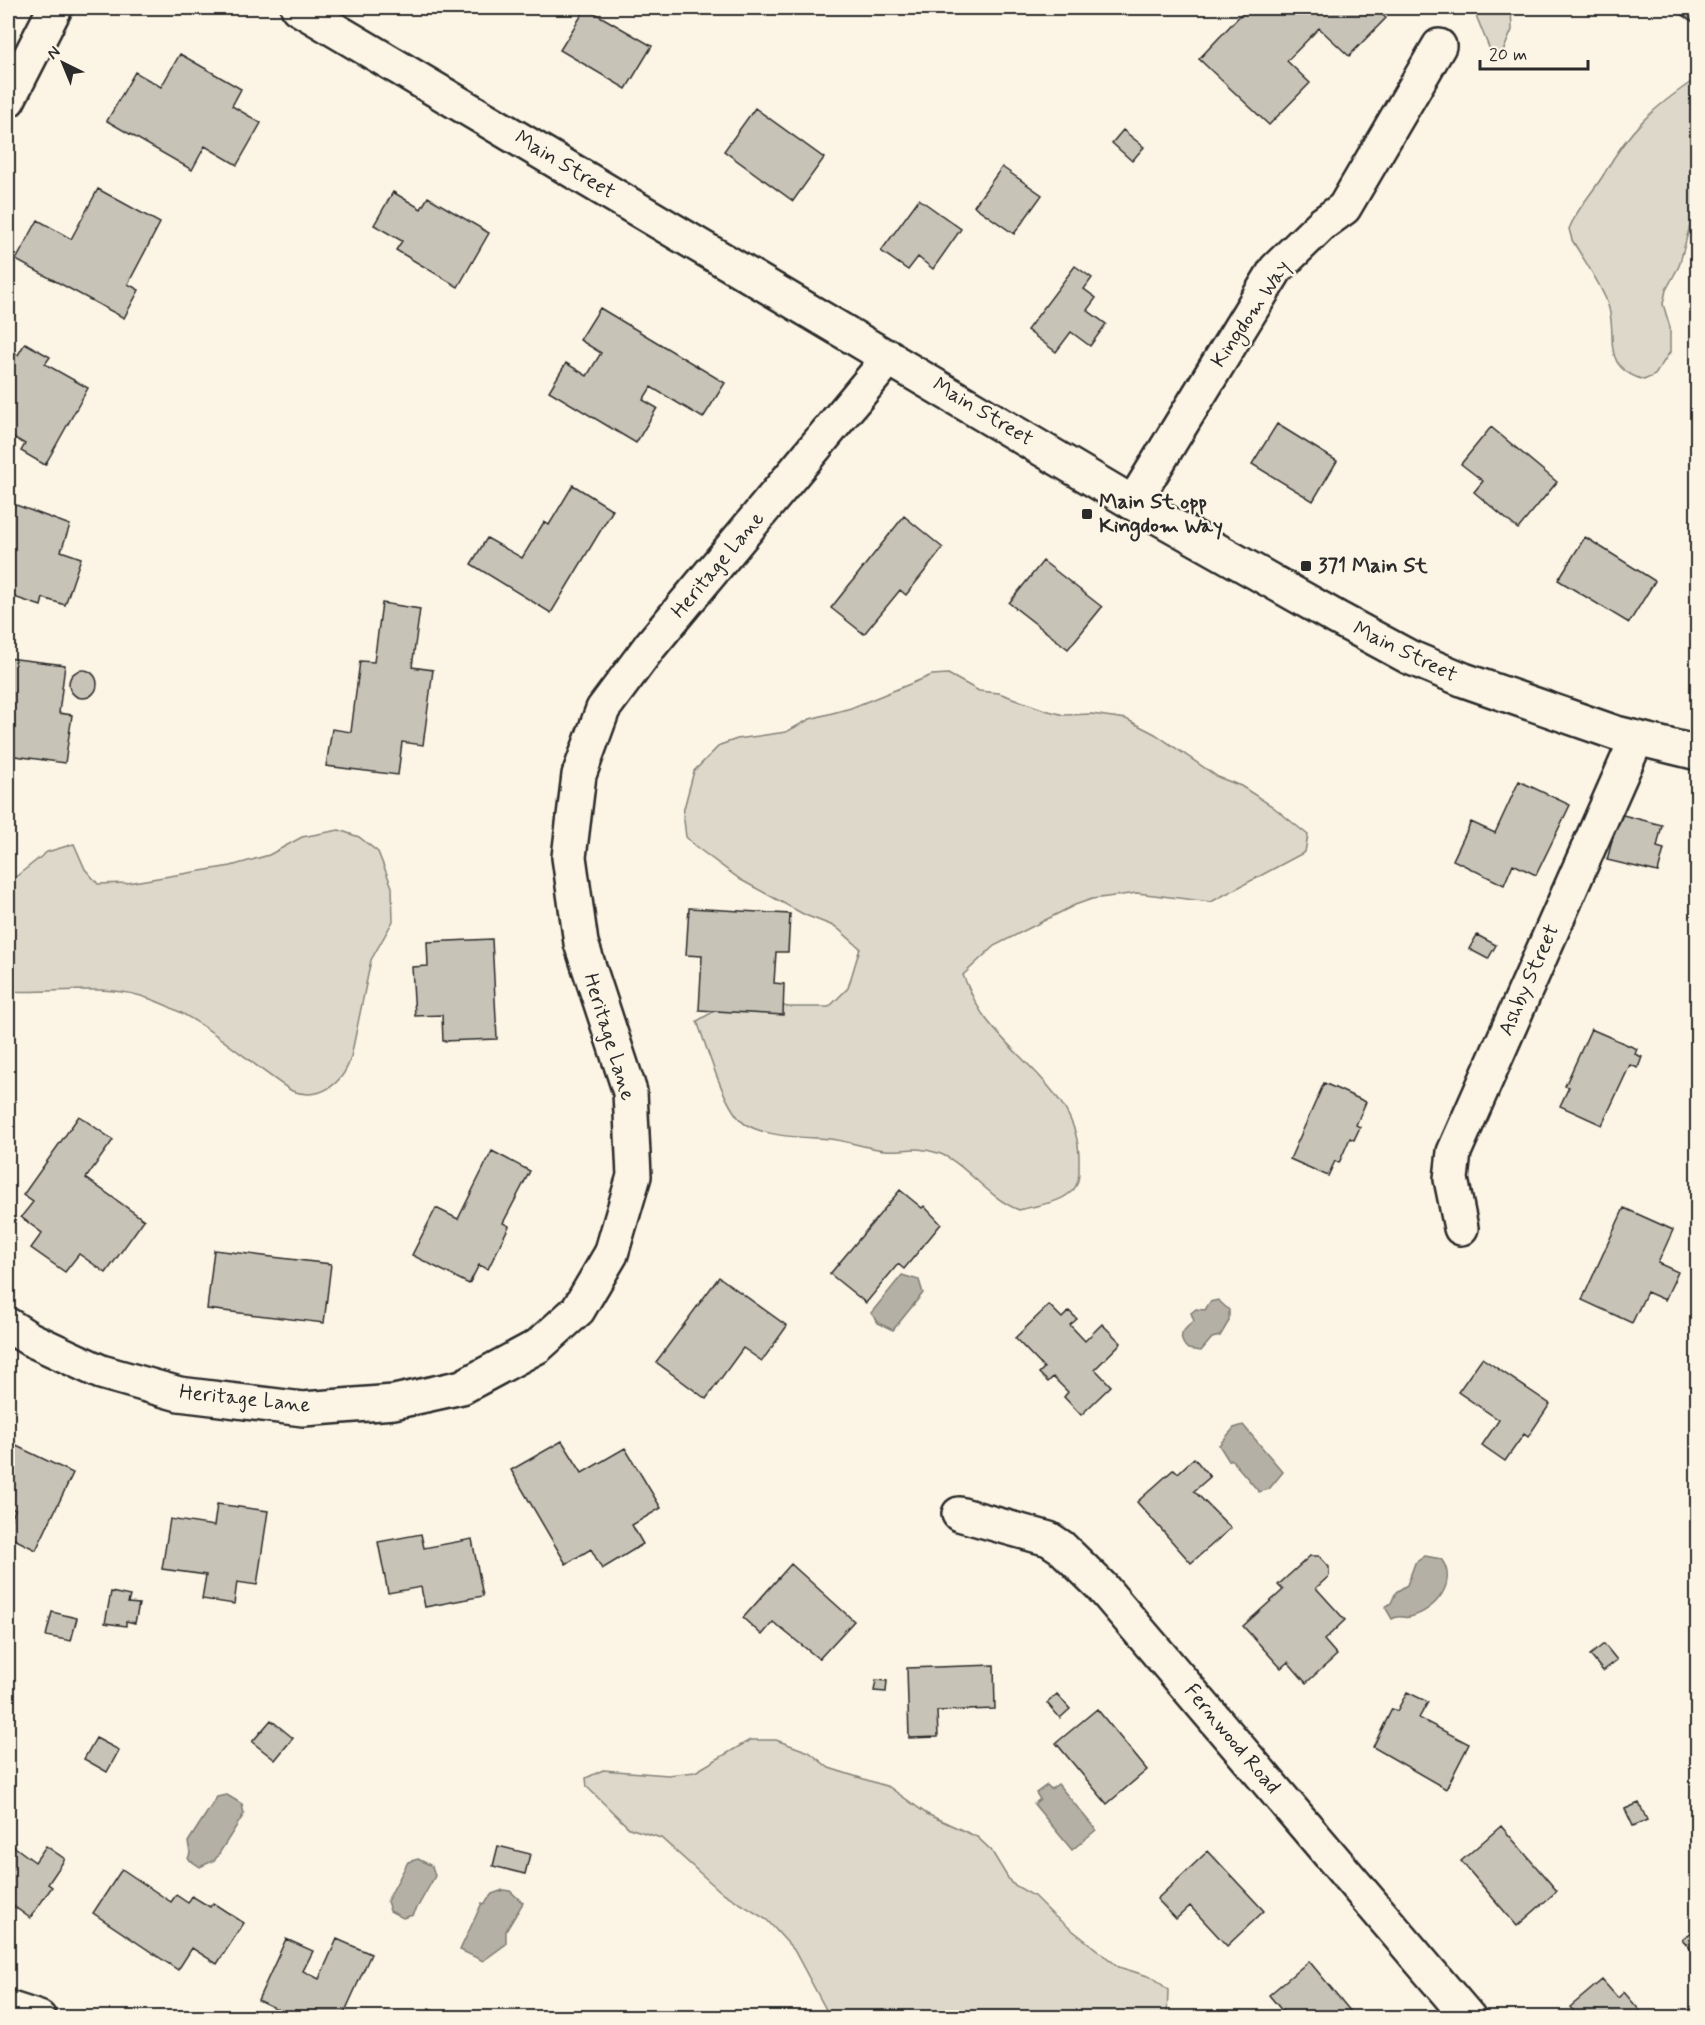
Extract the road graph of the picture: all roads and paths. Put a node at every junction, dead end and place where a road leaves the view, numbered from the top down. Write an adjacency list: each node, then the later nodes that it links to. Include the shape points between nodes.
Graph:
1 (55, 8): 4 (street)
2 (298, 8): 5 (street, Main Street)
3 (1439, 46): 6 (street, Kingdom Way, via 1344,208 1276,269)
4 (8, 100)
5 (890, 357): 6 (street, Main Street); 10 (street, Heritage Lane, via 650,646 603,709 579,775 569,857 580,943 630,1092 634,1176 611,1254 578,1310 538,1346 462,1387 394,1402 303,1409 179,1394 101,1372)
6 (1133, 503): 7 (street, Main Street, via 1409,657 1518,699)
7 (1637, 738): 8 (street, Main Street); 9 (street, Ashby Street, via 1454,1152 1451,1179)
8 (1698, 753)
9 (1461, 1228)
10 (8, 1325)
11 (958, 1514): 14 (street, Fernwood Road, via 1049,1539 1080,1564)
12 (8, 2008): 13 (street)
13 (39, 2018)
14 (1469, 2018)

